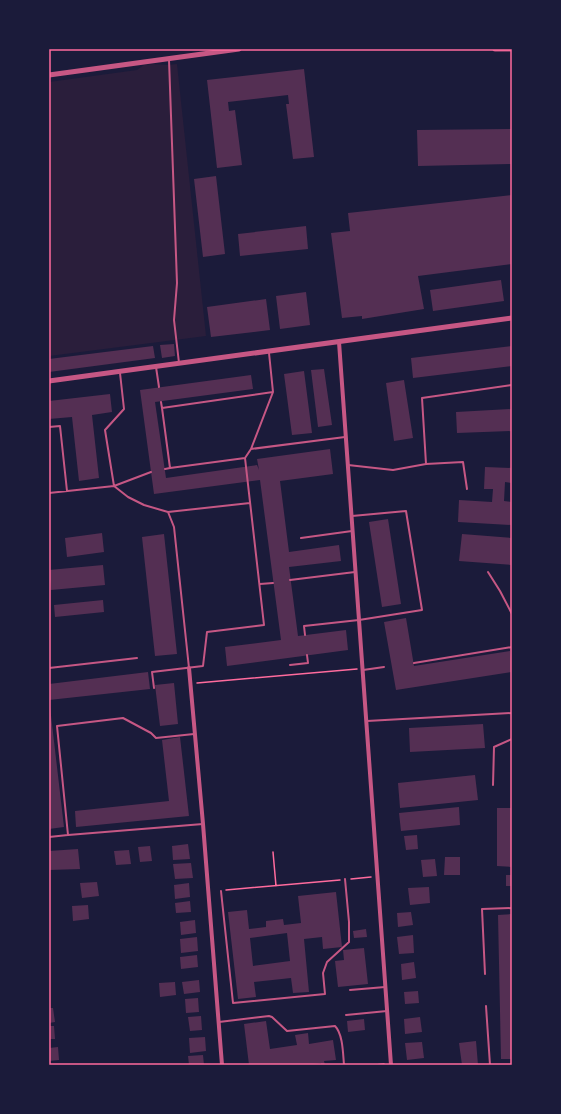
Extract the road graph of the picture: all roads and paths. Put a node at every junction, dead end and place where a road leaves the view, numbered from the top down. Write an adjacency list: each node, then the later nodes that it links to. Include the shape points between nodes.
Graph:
1 (239, 49): 4 (street)
2 (495, 49): 3 (street)
3 (512, 49)
4 (169, 59): 5 (street); 9 (lane, via 177,283 174,320)
5 (49, 75)
6 (512, 318): 7 (street)
7 (339, 342): 8 (street); 19 (street)
8 (269, 351): 9 (street); 15 (lane)
9 (179, 364): 10 (street)
10 (156, 367): 11 (street); 14 (lane)
11 (120, 372): 12 (street); 27 (lane, via 124,409 105,430)
12 (49, 381)
13 (512, 385): 22 (lane, via 422,398)
14 (159, 387)
15 (273, 392): 17 (lane); 20 (lane)
16 (161, 402): 17 (lane)
17 (162, 408): 24 (lane)
18 (49, 427): 29 (lane, via 60,426)
19 (346, 437): 20 (lane); 23 (street)
20 (251, 449): 21 (lane)
21 (245, 458): 24 (lane); 31 (lane)
22 (426, 464): 23 (lane, via 393,470); 28 (lane, via 463,462)
23 (348, 465): 33 (street)
24 (170, 468): 25 (lane)
25 (165, 470)
26 (151, 472): 27 (lane)
27 (114, 486): 29 (lane); 32 (lane, via 144,505)
28 (467, 489)
29 (67, 491): 30 (lane)
30 (49, 493)
31 (250, 503): 32 (lane); 40 (lane)
32 (168, 512): 51 (lane, via 174,527)
33 (352, 516): 34 (street); 42 (lane, via 406,511 422,610)
34 (352, 531): 35 (lane); 36 (street)
35 (300, 538)
36 (356, 572): 38 (lane); 42 (street)
37 (488, 572): 41 (lane)
38 (290, 580)
39 (273, 583): 40 (lane)
40 (260, 584): 51 (lane, via 264,626 207,632 203,666)
41 (512, 614)
42 (359, 620): 43 (lane, via 304,626); 53 (street)
43 (305, 635)
44 (512, 647): 47 (lane)
45 (307, 655): 48 (lane, via 308,663)
46 (137, 658): 50 (lane)
47 (414, 663)
48 (290, 665)
49 (384, 667): 53 (lane)
50 (49, 668)
51 (189, 668): 55 (lane, via 152,672); 58 (street)
52 (357, 669): 54 (path)
53 (363, 670): 57 (street)
54 (196, 683)
55 (154, 688)
56 (512, 713): 57 (lane)
57 (366, 721): 65 (street)
58 (195, 734): 61 (street); 62 (lane, via 156,738 152,733 123,718 57,726)
59 (512, 739): 60 (lane, via 494,747)
60 (493, 786)
61 (203, 824): 62 (lane); 76 (street)
62 (68, 835): 63 (lane)
63 (49, 837)
64 (273, 852): 67 (path)
65 (377, 876): 66 (path); 71 (street)
66 (345, 879): 67 (path); 68 (lane, via 349,942 327,962 323,973 326,994 233,1003)
67 (276, 886): 68 (path)
68 (222, 891)
69 (512, 908): 70 (lane, via 482,909)
70 (485, 974)
71 (385, 987): 72 (lane); 74 (street)
72 (350, 990)
73 (486, 1006): 81 (lane)
74 (387, 1011): 75 (lane); 77 (street)
75 (346, 1015)
76 (218, 1022): 78 (street); 79 (lane, via 270,1016 287,1031 335,1026 340,1034)
77 (388, 1064): 80 (path)
78 (222, 1065)
79 (344, 1065)
80 (375, 1065)
81 (490, 1065)

